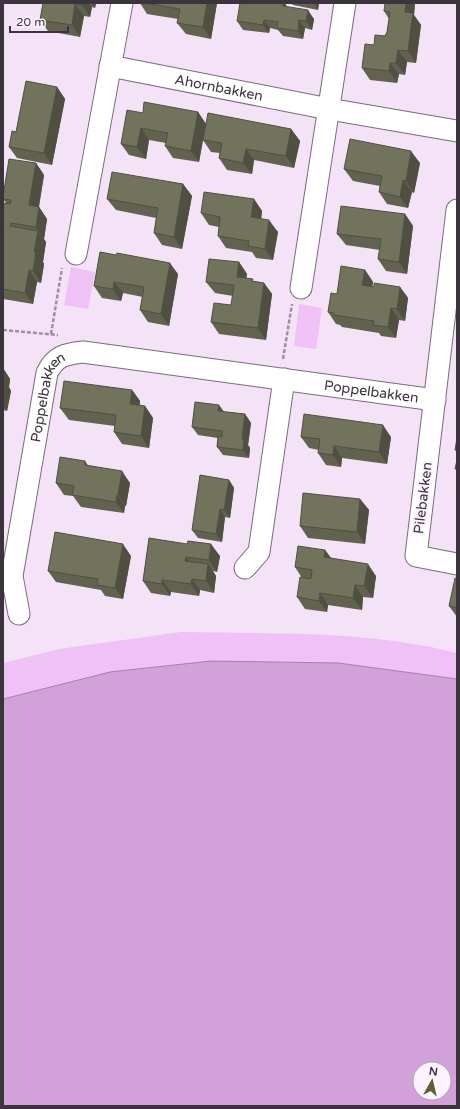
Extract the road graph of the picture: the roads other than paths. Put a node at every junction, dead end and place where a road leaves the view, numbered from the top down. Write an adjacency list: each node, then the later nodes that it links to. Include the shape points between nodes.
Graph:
1 (122, 3): 3 (street)
2 (345, 3): 4 (street)
3 (110, 66): 4 (street, Ahornbakken); 7 (street)
4 (329, 109): 5 (street, Ahornbakken); 8 (street)
5 (457, 131)
6 (457, 210): 10 (street)
7 (70, 258)
8 (297, 296)
9 (284, 379): 10 (street, Poppelbakken); 12 (street, via 259,552); 13 (street, Poppelbakken, via 83,352 55,360 47,373 12,576)
10 (435, 400): 11 (street, Pilebakken, via 416,556)
11 (457, 564)
12 (245, 568)
13 (19, 614)

